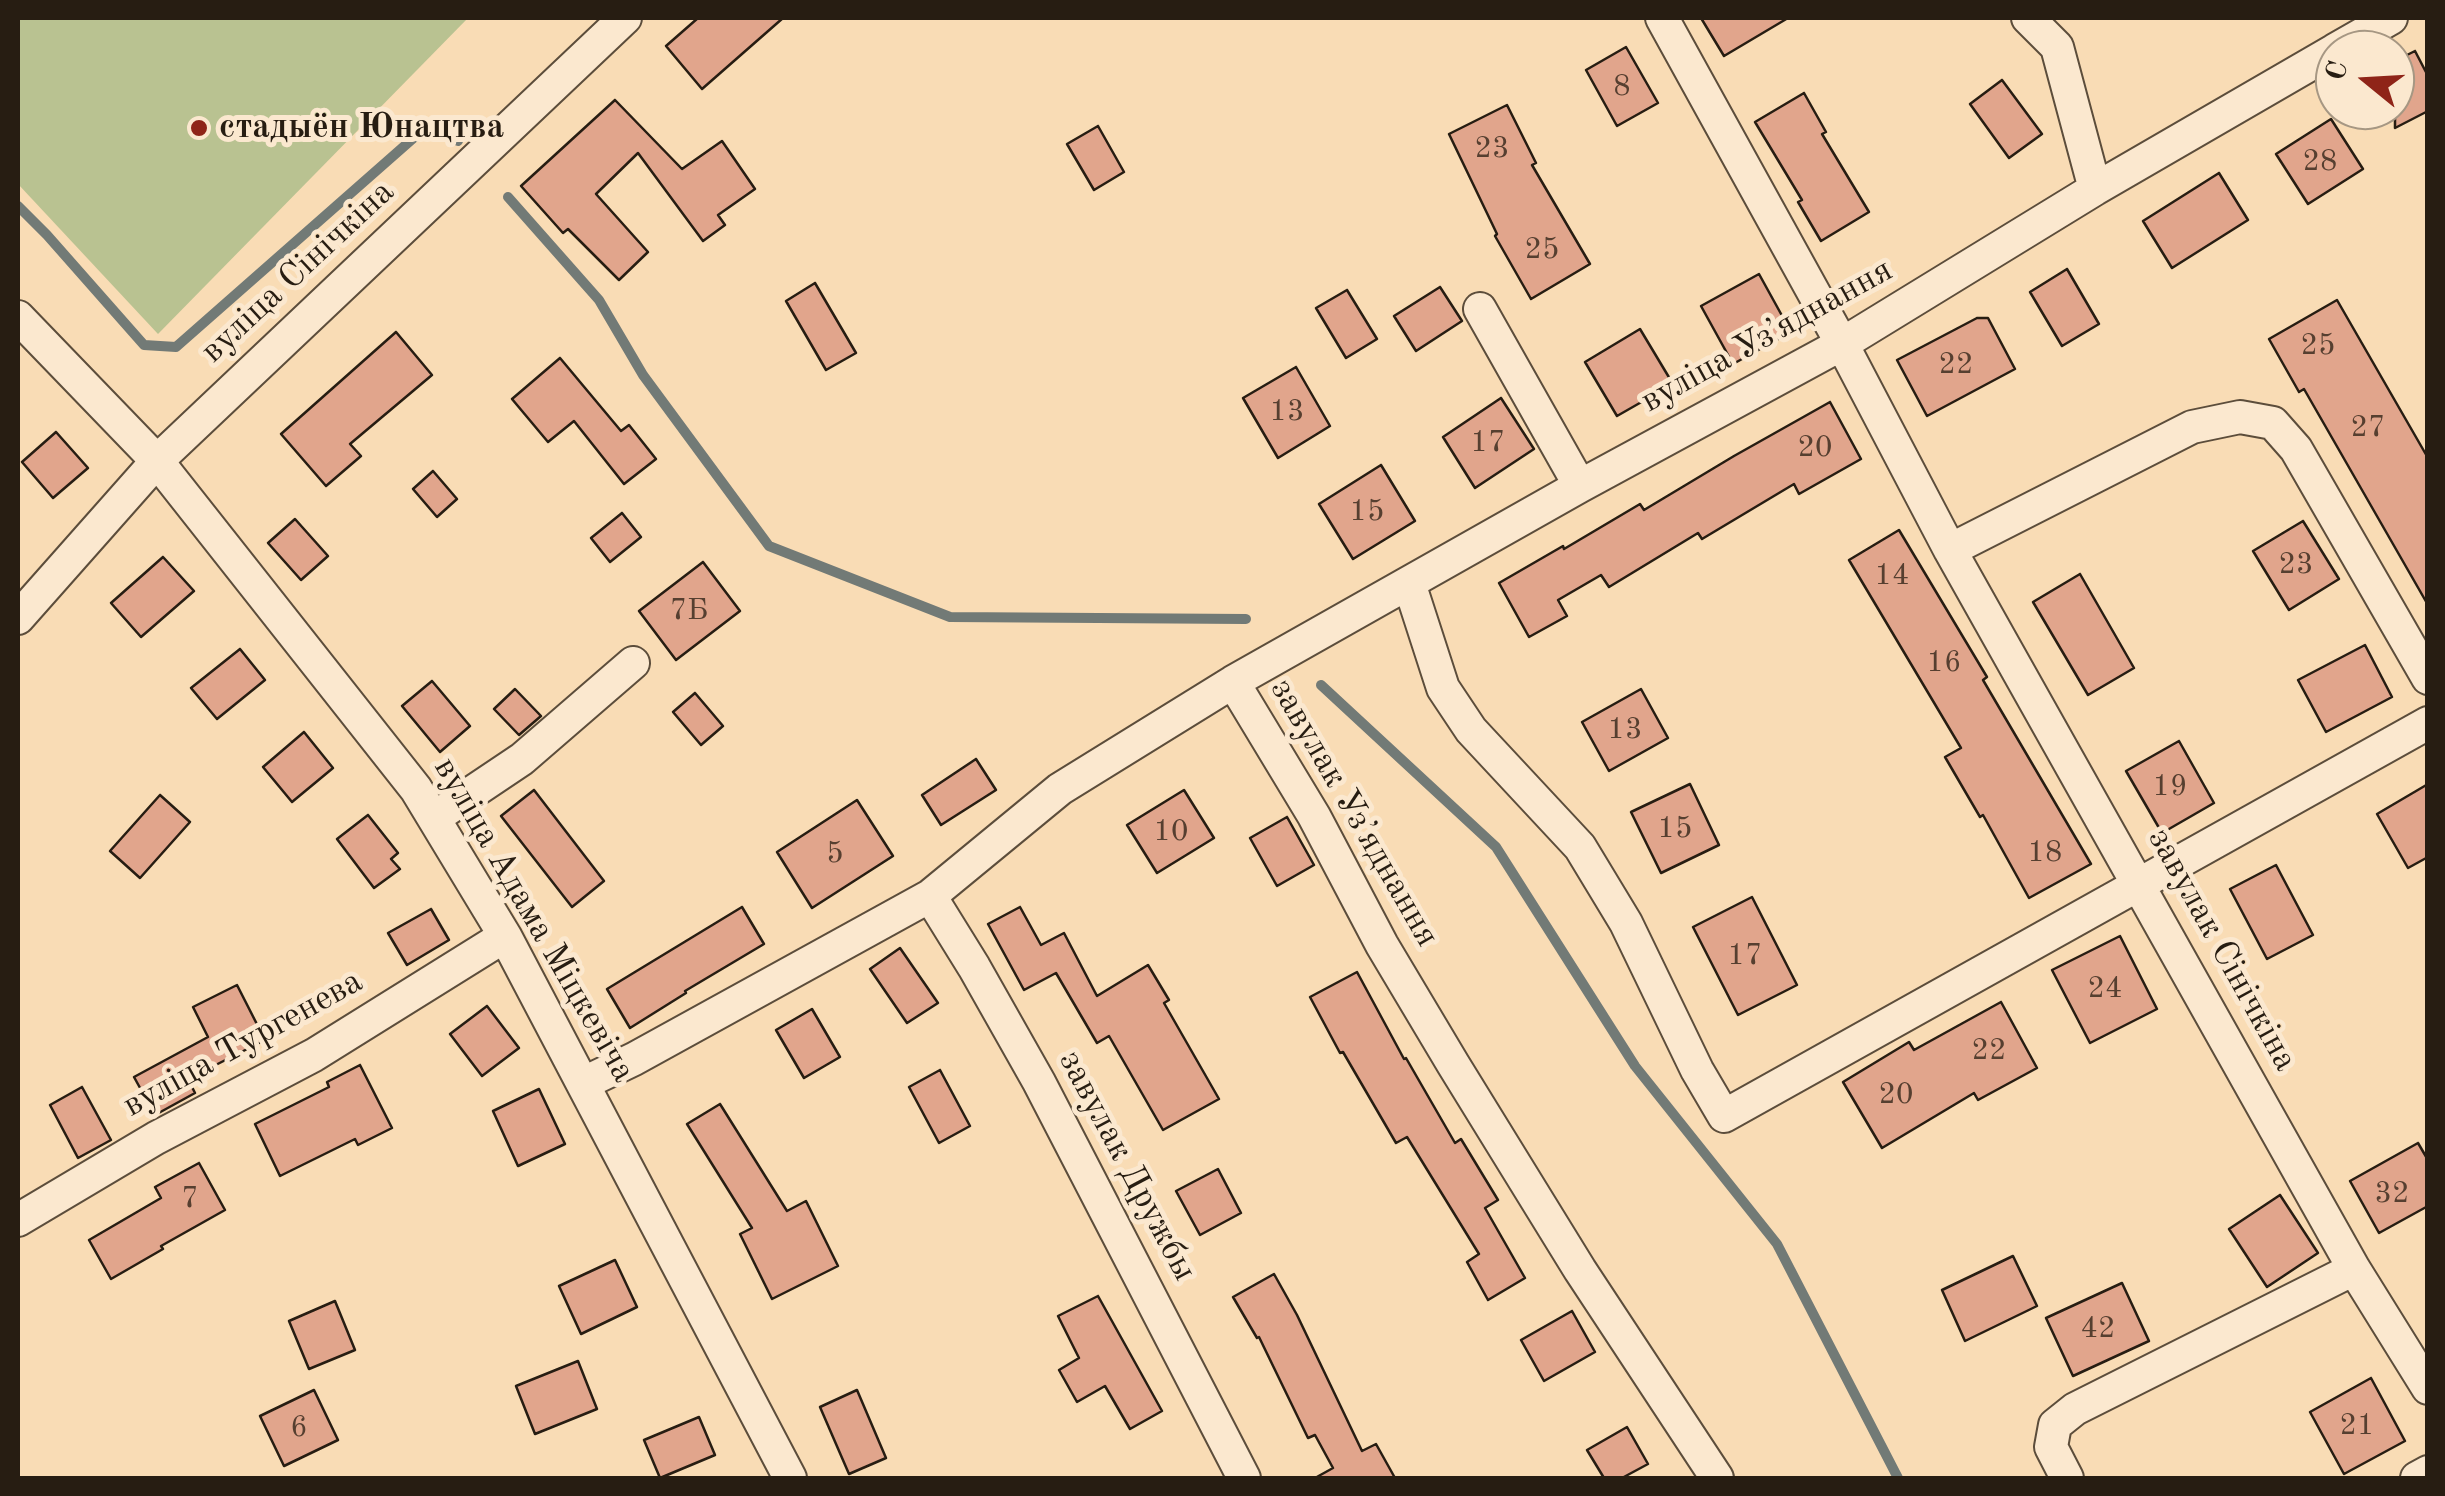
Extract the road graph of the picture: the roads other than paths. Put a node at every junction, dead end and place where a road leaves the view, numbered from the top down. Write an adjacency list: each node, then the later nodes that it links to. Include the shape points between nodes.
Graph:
1 (625, 18): 9 (street, вуліца Сінічкіна)
2 (1662, 18): 8 (street, завулак Сінічкіна)
3 (2028, 18): 5 (street, via 2057,47)
4 (2315, 62): 5 (street, вуліца Узʼяднання)
5 (2095, 189): 8 (street, вуліца Узʼяднання)
6 (1480, 309): 10 (street)
7 (18, 317): 9 (street, вуліца Адама Міцкевіча)
8 (1842, 344): 10 (street, вуліца Узʼяднання); 11 (street, завулак Сінічкіна)
9 (157, 460): 13 (street, вуліца Сінічкіна); 18 (street, вуліца Адама Міцкевіча)
10 (1580, 486): 12 (street, вуліца Узʼяднання)
11 (1950, 550): 15 (street, via 2192,427 2240,417 2273,422 2296,450); 19 (street, завулак Сінічкіна)
12 (1409, 582): 16 (street, вуліца Узʼяднання); 19 (street, via 1443,688 1471,730 1580,847 1724,1116)
13 (18, 618)
14 (633, 663): 18 (street, via 522,759)
15 (2428, 678)
16 (1233, 682): 20 (street, завулак Узʼяднання, via 1060,789); 29 (street, завулак Узʼяднання, via 1453,1064)
17 (2428, 723): 19 (street)
18 (434, 818): 21 (street, вуліца Адама Міцкевіча)
19 (2139, 883): 24 (street, завулак Сінічкіна)
20 (930, 896): 22 (street, завулак Узʼяднання); 28 (street, завулак Дружбы, via 1039,1082)
21 (505, 936): 22 (street, вуліца Адама Міцкевіча); 23 (street, вуліца Тургенева, via 314,1055)
22 (584, 1084): 27 (street, вуліца Адама Міцкевіча)
23 (18, 1220)
24 (2354, 1269): 25 (street, завулак Сінічкіна); 30 (street, via 2075,1409 2055,1425 2050,1447)
25 (2428, 1388)
26 (2428, 1472): 31 (street)
27 (790, 1478)
28 (1244, 1478)
29 (1717, 1478)
30 (2067, 1478)
31 (2416, 1478)

